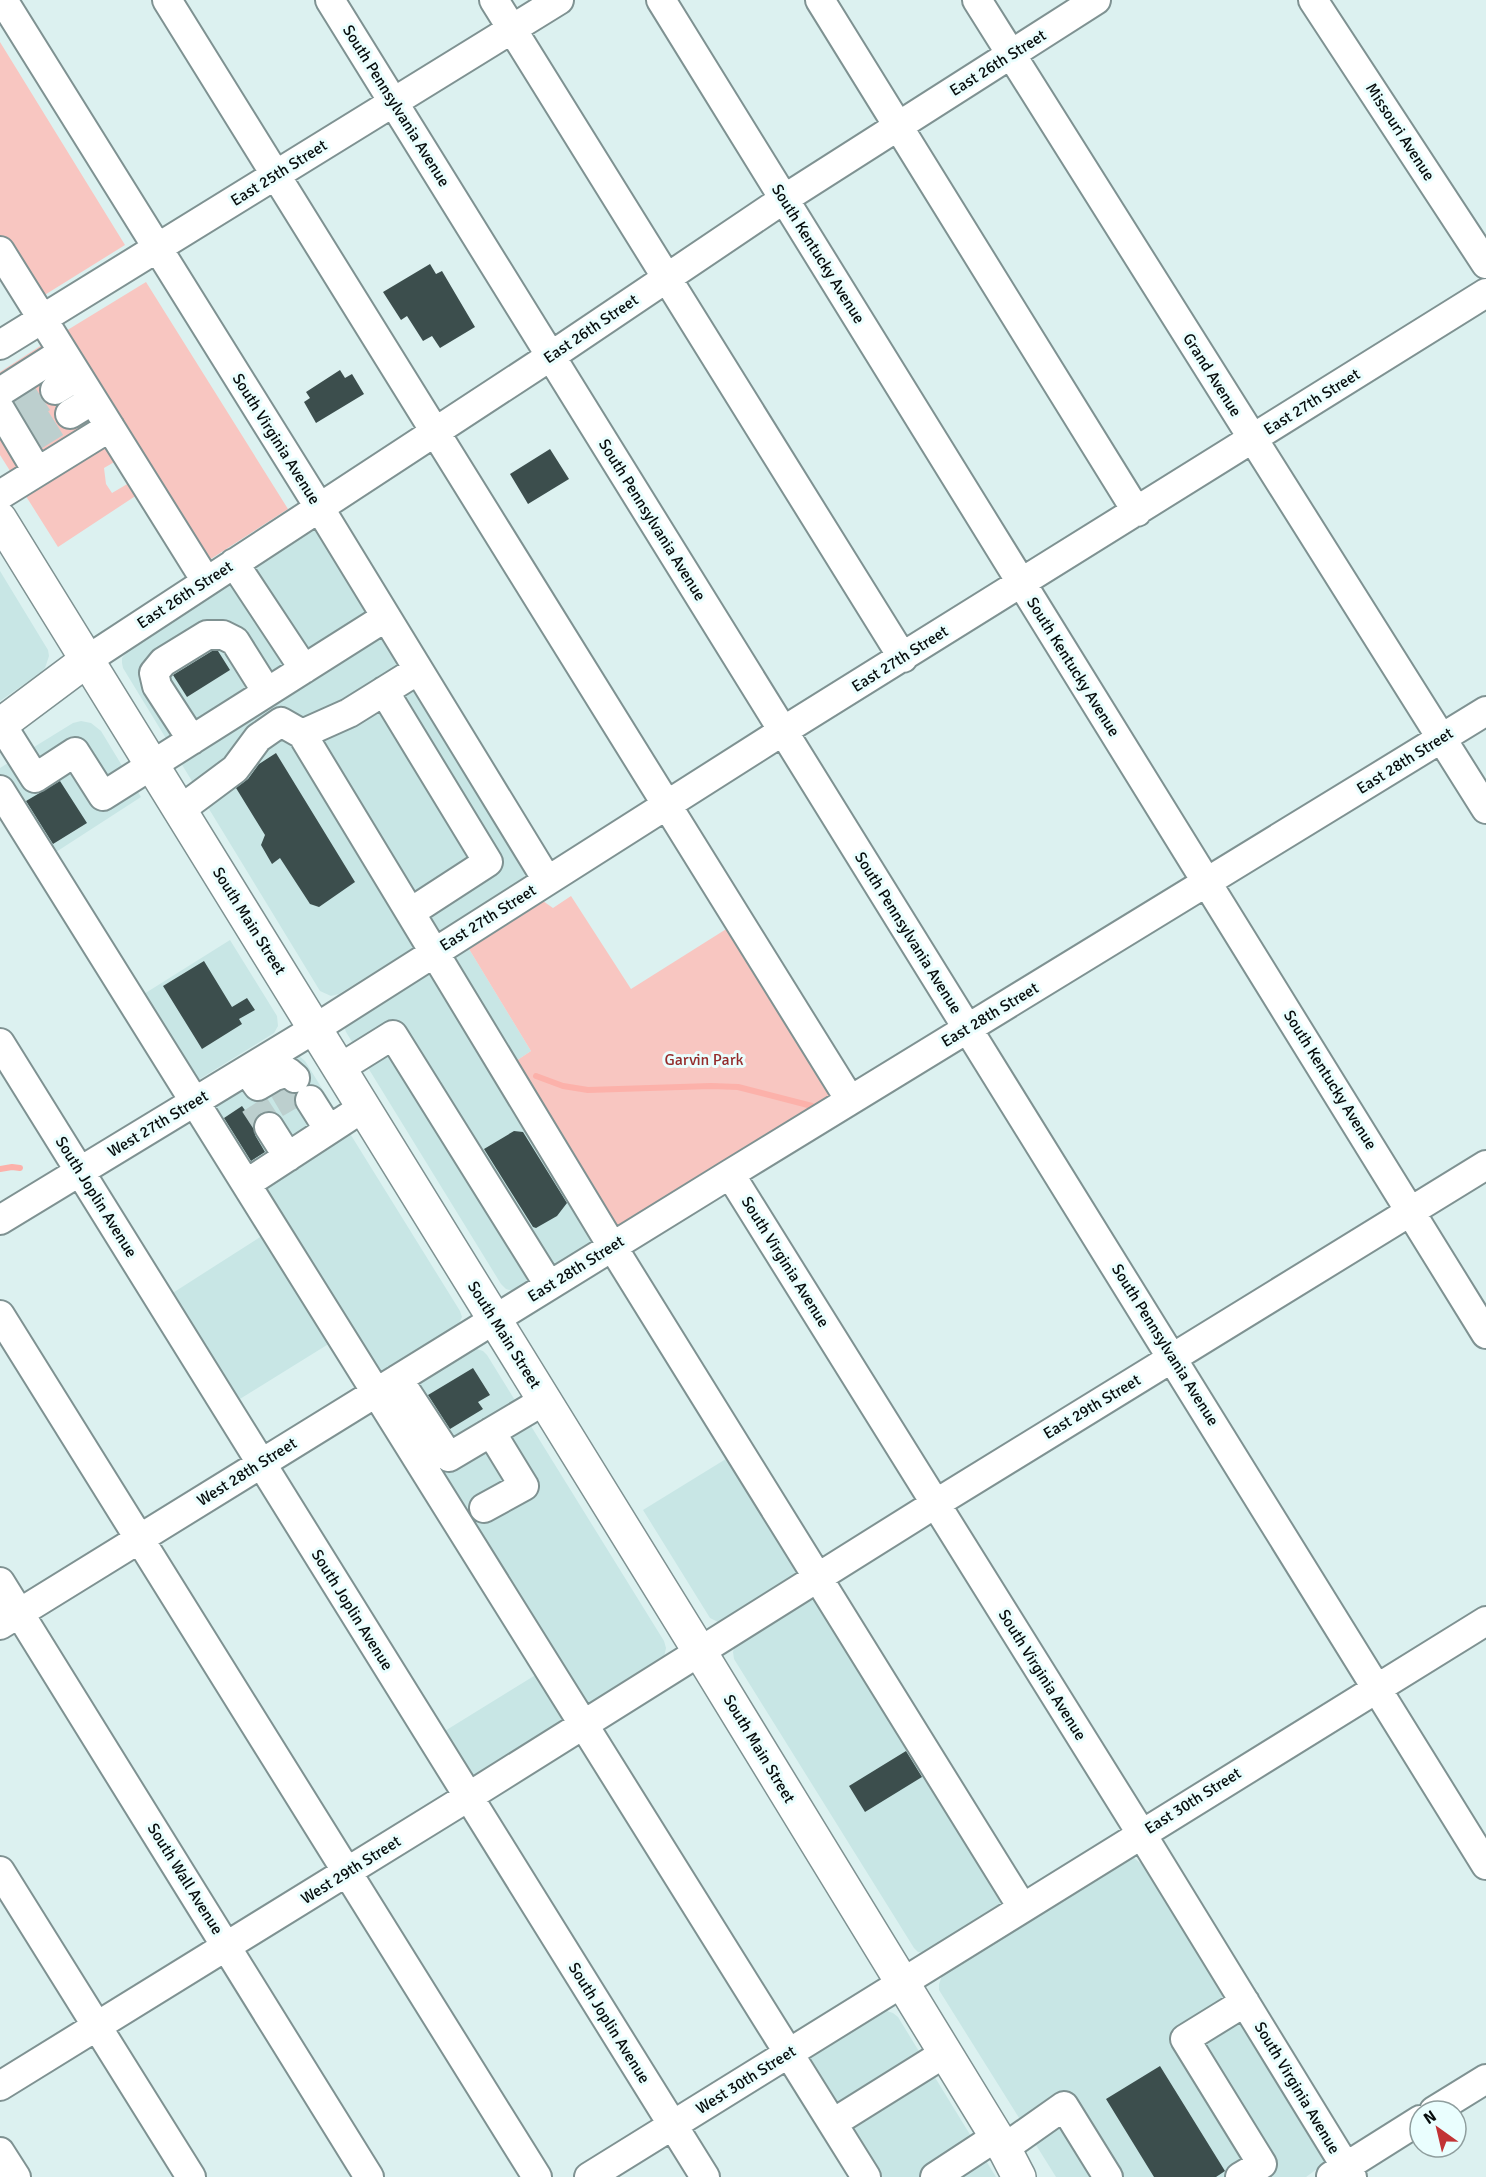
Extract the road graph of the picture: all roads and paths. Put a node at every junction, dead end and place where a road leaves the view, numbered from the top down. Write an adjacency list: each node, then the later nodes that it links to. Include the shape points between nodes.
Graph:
1 (3, 0): 17 (street, South Virginia Avenue)
2 (167, 0): 15 (street)
3 (330, 0): 13 (street, South Pennsylvania Avenue)
4 (494, 0): 11 (street)
5 (559, 0): 11 (street, East 25th Street)
6 (661, 0): 16 (street, South Kentucky Avenue)
7 (820, 0): 14 (street)
8 (977, 0): 12 (street, Grand Avenue)
9 (1096, 0): 12 (street, East 26th Street)
10 (1313, 0): 19 (street, Missouri Avenue)
11 (512, 29): 13 (street, East 25th Street); 20 (street)
12 (1011, 55): 14 (street, East 26th Street); 30 (street, Grand Avenue)
13 (394, 102): 15 (street, East 25th Street); 25 (street, South Pennsylvania Avenue)
14 (898, 126): 16 (street, East 26th Street); 34 (street)
15 (276, 175): 17 (street, East 25th Street); 29 (street)
16 (784, 199): 20 (street, East 26th Street); 38 (street, South Kentucky Avenue)
17 (157, 249): 22 (street, East 25th Street); 33 (street, South Virginia Avenue)
18 (0, 251): 22 (street)
19 (1486, 264)
20 (667, 278): 25 (street, East 26th Street); 40 (street)
21 (1486, 293): 30 (street, East 27th Street)
22 (43, 319): 23 (street, East 25th Street); 24 (street)
23 (0, 345)
24 (63, 352): 26 (street); 28 (street, via 67,383 81,407)
25 (550, 356): 29 (street, East 26th Street); 48 (street, South Pennsylvania Avenue)
26 (0, 392)
27 (16, 426): 31 (street)
28 (110, 427): 31 (street); 37 (street)
29 (435, 431): 33 (street, East 26th Street); 56 (street)
30 (1252, 440): 34 (street, East 27th Street); 50 (street, Grand Avenue)
31 (37, 471): 32 (street)
32 (0, 495)
33 (319, 507): 36 (street, East 26th Street); 39 (street, South Virginia Avenue)
34 (1137, 512): 38 (street, East 27th Street)
35 (0, 519): 41 (main road, South Main Street)
36 (234, 563): 37 (street, East 26th Street); 42 (street)
37 (206, 581): 41 (street, East 26th Street)
38 (1021, 584): 40 (street, East 27th Street); 60 (street, South Kentucky Avenue)
39 (386, 617): 42 (street); 43 (street, South Virginia Avenue)
40 (903, 658): 48 (street, East 27th Street)
41 (87, 660): 47 (main road); 52 (main road, South Main Street)
42 (304, 669): 45 (street)
43 (418, 669): 44 (street); 53 (street, South Virginia Avenue)
44 (384, 691): 49 (street, via 349,713); 54 (street)
45 (267, 692): 51 (street); 51 (street, via 234,642 223,635 207,636 164,662 154,673 157,686)
46 (1486, 711): 50 (street, East 28th Street)
47 (0, 724): 52 (street, via 35,778 75,752 103,796)
48 (783, 731): 56 (street, East 27th Street); 64 (street, South Pennsylvania Avenue)
49 (302, 734): 58 (street, via 281,722 258,738 236,769); 61 (street)
50 (1442, 738): 57 (street, Grand Avenue); 60 (street, East 28th Street)
51 (192, 740): 52 (street)
52 (152, 765): 58 (main road, South Main Street)
53 (479, 766): 54 (street); 59 (street, South Virginia Avenue)
54 (443, 788): 61 (street, via 488,862)
55 (0, 790): 69 (street)
56 (667, 804): 59 (street, East 27th Street); 68 (street)
57 (1486, 809)
58 (180, 810): 63 (main road, South Main Street)
59 (547, 880): 62 (street, East 27th Street)
60 (1207, 882): 64 (street, East 28th Street); 76 (street, South Kentucky Avenue)
61 (411, 912): 62 (street)
62 (435, 951): 63 (street, East 27th Street); 78 (street)
63 (316, 1028): 66 (main road, South Main Street); 67 (street, West 27th Street)
64 (968, 1028): 68 (street, East 28th Street); 83 (street, South Pennsylvania Avenue)
65 (0, 1043): 73 (street, South Joplin Avenue)
66 (340, 1068): 70 (main road, South Main Street); 79 (street, via 393,1035)
67 (275, 1096): 69 (street, West 27th Street); 71 (street); 71 (street)
68 (850, 1100): 74 (street, East 28th Street)
69 (195, 1102): 73 (street, West 27th Street); 75 (street)
70 (364, 1107): 71 (street); 81 (main road, South Main Street)
71 (308, 1144): 75 (street)
72 (1486, 1165): 76 (street, East 29th Street)
73 (80, 1172): 77 (street, West 27th Street); 87 (street, South Joplin Avenue)
74 (730, 1174): 78 (street, East 28th Street); 88 (street, South Virginia Avenue)
75 (246, 1184): 84 (street)
76 (1411, 1211): 82 (street, South Kentucky Avenue); 83 (street, East 29th Street)
77 (0, 1220)
78 (612, 1246): 79 (street, East 28th Street); 91 (street)
79 (549, 1285): 81 (street, East 28th Street)
80 (0, 1315): 90 (street)
81 (495, 1319): 84 (street, West 28th Street); 85 (main road, South Main Street)
82 (1486, 1334)
83 (1173, 1358): 88 (street, East 29th Street); 96 (street, South Pennsylvania Avenue)
84 (387, 1385): 86 (street, via 448,1457); 87 (street, West 28th Street); 97 (street)
85 (544, 1400): 86 (street); 95 (main road, South Main Street)
86 (491, 1432): 89 (street, via 524,1486)
87 (261, 1464): 90 (street, West 28th Street); 98 (street, South Joplin Avenue)
88 (935, 1504): 91 (street, East 29th Street); 99 (street, South Virginia Avenue)
89 (484, 1508)
90 (140, 1539): 93 (street, West 28th Street); 102 (street)
91 (818, 1578): 95 (street, East 29th Street); 103 (street)
92 (0, 1582): 93 (street, South Wall Avenue)
93 (10, 1619): 104 (street, South Wall Avenue)
94 (1486, 1621): 96 (street, East 30th Street)
95 (700, 1652): 97 (street, West 29th Street); 105 (main road, South Main Street)
96 (1377, 1688): 99 (street, East 30th Street); 100 (street, South Pennsylvania Avenue)
97 (584, 1724): 98 (street, West 29th Street); 108 (street)
98 (468, 1797): 102 (street, West 29th Street); 114 (street, South Joplin Avenue)
99 (1141, 1833): 103 (street, East 30th Street); 106 (street, South Virginia Avenue)
100 (1486, 1865)
101 (0, 1871): 107 (street)
102 (347, 1872): 104 (street, West 29th Street); 123 (street)
103 (1022, 1907): 105 (street, East 30th Street)
104 (227, 1947): 107 (street, West 29th Street); 122 (street, South Wall Avenue)
105 (902, 1983): 108 (street, West 30th Street); 109 (main road, South Main Street)
106 (1245, 2002): 119 (street, South Virginia Avenue); 128 (street, via 1185,2040 1262,2164)
107 (98, 2026): 111 (street, West 29th Street); 121 (street)
108 (789, 2053): 113 (street); 114 (street, West 30th Street)
109 (945, 2053): 113 (street); 117 (main road, South Main Street)
110 (1486, 2079): 112 (street)
111 (0, 2086)
112 (1454, 2099)
113 (832, 2123): 126 (street)
114 (673, 2125): 124 (street, West 30th Street); 125 (street, South Joplin Avenue)
115 (1408, 2128): 119 (street)
116 (0, 2152): 120 (street)
117 (1010, 2158): 118 (street); 127 (street, via 1064,2106)
118 (948, 2173)
119 (1342, 2174)
120 (16, 2177)
121 (191, 2177)
122 (369, 2177)
123 (537, 2177)
124 (590, 2177)
125 (705, 2177)
126 (866, 2177)
127 (1108, 2177)
128 (1240, 2177)

